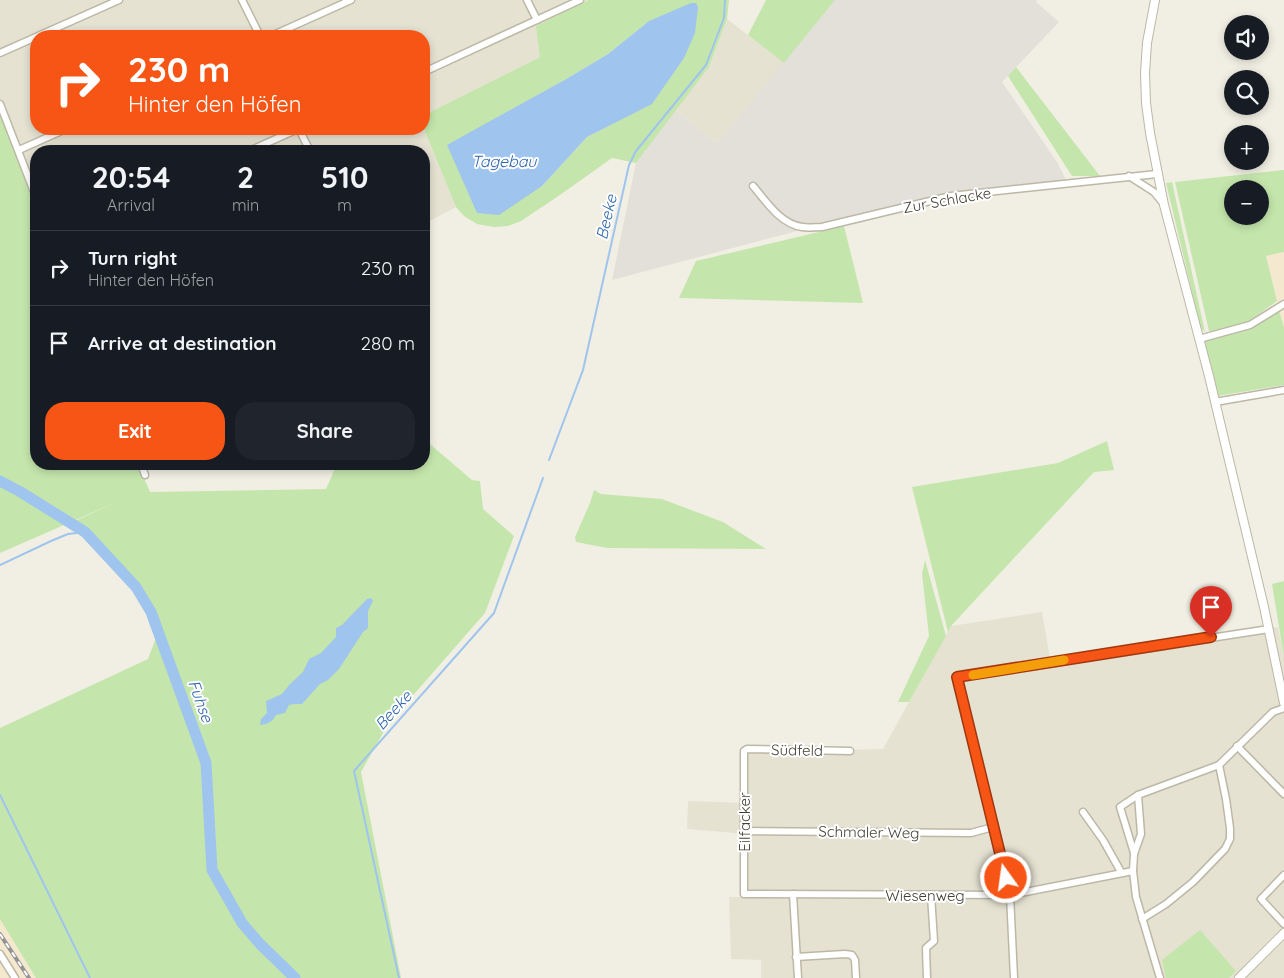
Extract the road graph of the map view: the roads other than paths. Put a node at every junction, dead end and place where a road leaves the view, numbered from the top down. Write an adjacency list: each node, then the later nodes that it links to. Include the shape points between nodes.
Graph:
1 (119, 0): 8 (street)
2 (242, 0): 9 (street)
3 (350, 0): 10 (street)
4 (527, 0): 7 (street)
5 (580, 0): 7 (street)
6 (1155, 0): 21 (street, via 1147,43 1145,88 1147,118)
7 (536, 20): 13 (street)
8 (53, 30)
9 (257, 30)
10 (284, 30)
11 (30, 40): 12 (street)
12 (0, 54)
13 (430, 69)
14 (0, 104): 20 (street)
15 (53, 135): 18 (street)
16 (285, 135): 19 (street)
17 (30, 145): 20 (street)
18 (30, 145)
19 (263, 145)
20 (19, 150): 23 (street)
21 (1158, 174): 22 (street, Zur Schlacke); 25 (street)
22 (1129, 176): 24 (street, Zur Schlacke, via 951,196 822,227 800,227 788,221 775,212); 25 (street, via 1154,192)
23 (30, 180)
24 (753, 186)
25 (1164, 204): 27 (street)
26 (1284, 304): 27 (street, via 1250,325)
27 (1199, 339): 29 (street)
28 (1284, 390): 29 (street)
29 (1215, 402): 32 (street)
30 (143, 470): 31 (street)
31 (145, 475)
32 (1269, 628): 33 (street); 42 (street, via 957,677)
33 (1284, 699)
34 (1284, 708): 35 (street, via 1273,712)
35 (1237, 746): 38 (street); 39 (street)
36 (744, 750): 37 (street, Südfeld); 43 (street, Eilfacker)
37 (850, 751)
38 (1219, 765): 40 (street); 52 (street, via 1230,839 1225,849 1193,882)
39 (1284, 794)
40 (1138, 796): 44 (street, via 1141,834); 44 (street, via 1120,807)
41 (1083, 812): 46 (street)
42 (994, 828): 43 (street, Schmaler Weg, via 971,833); 51 (street)
43 (744, 831): 48 (street, Eilfacker)
44 (1134, 854): 45 (street)
45 (1133, 871): 46 (street, Wiesenweg); 52 (street)
46 (1121, 872): 51 (street, Wiesenweg)
47 (1284, 875): 53 (street, via 1261,899)
48 (744, 894): 49 (street, Wiesenweg)
49 (793, 894): 50 (street, Wiesenweg); 56 (street)
50 (932, 895): 51 (street, Wiesenweg); 60 (street, via 934,942 926,948)
51 (1010, 895): 61 (street)
52 (1142, 919): 62 (street)
53 (1284, 924)
54 (1284, 933): 63 (street)
55 (0, 954): 57 (street)
56 (796, 957): 58 (street); 59 (street, via 852,955)
57 (15, 978)
58 (798, 978)
59 (856, 978)
60 (927, 978)
61 (1014, 978)
62 (1160, 978)
63 (1239, 978)

